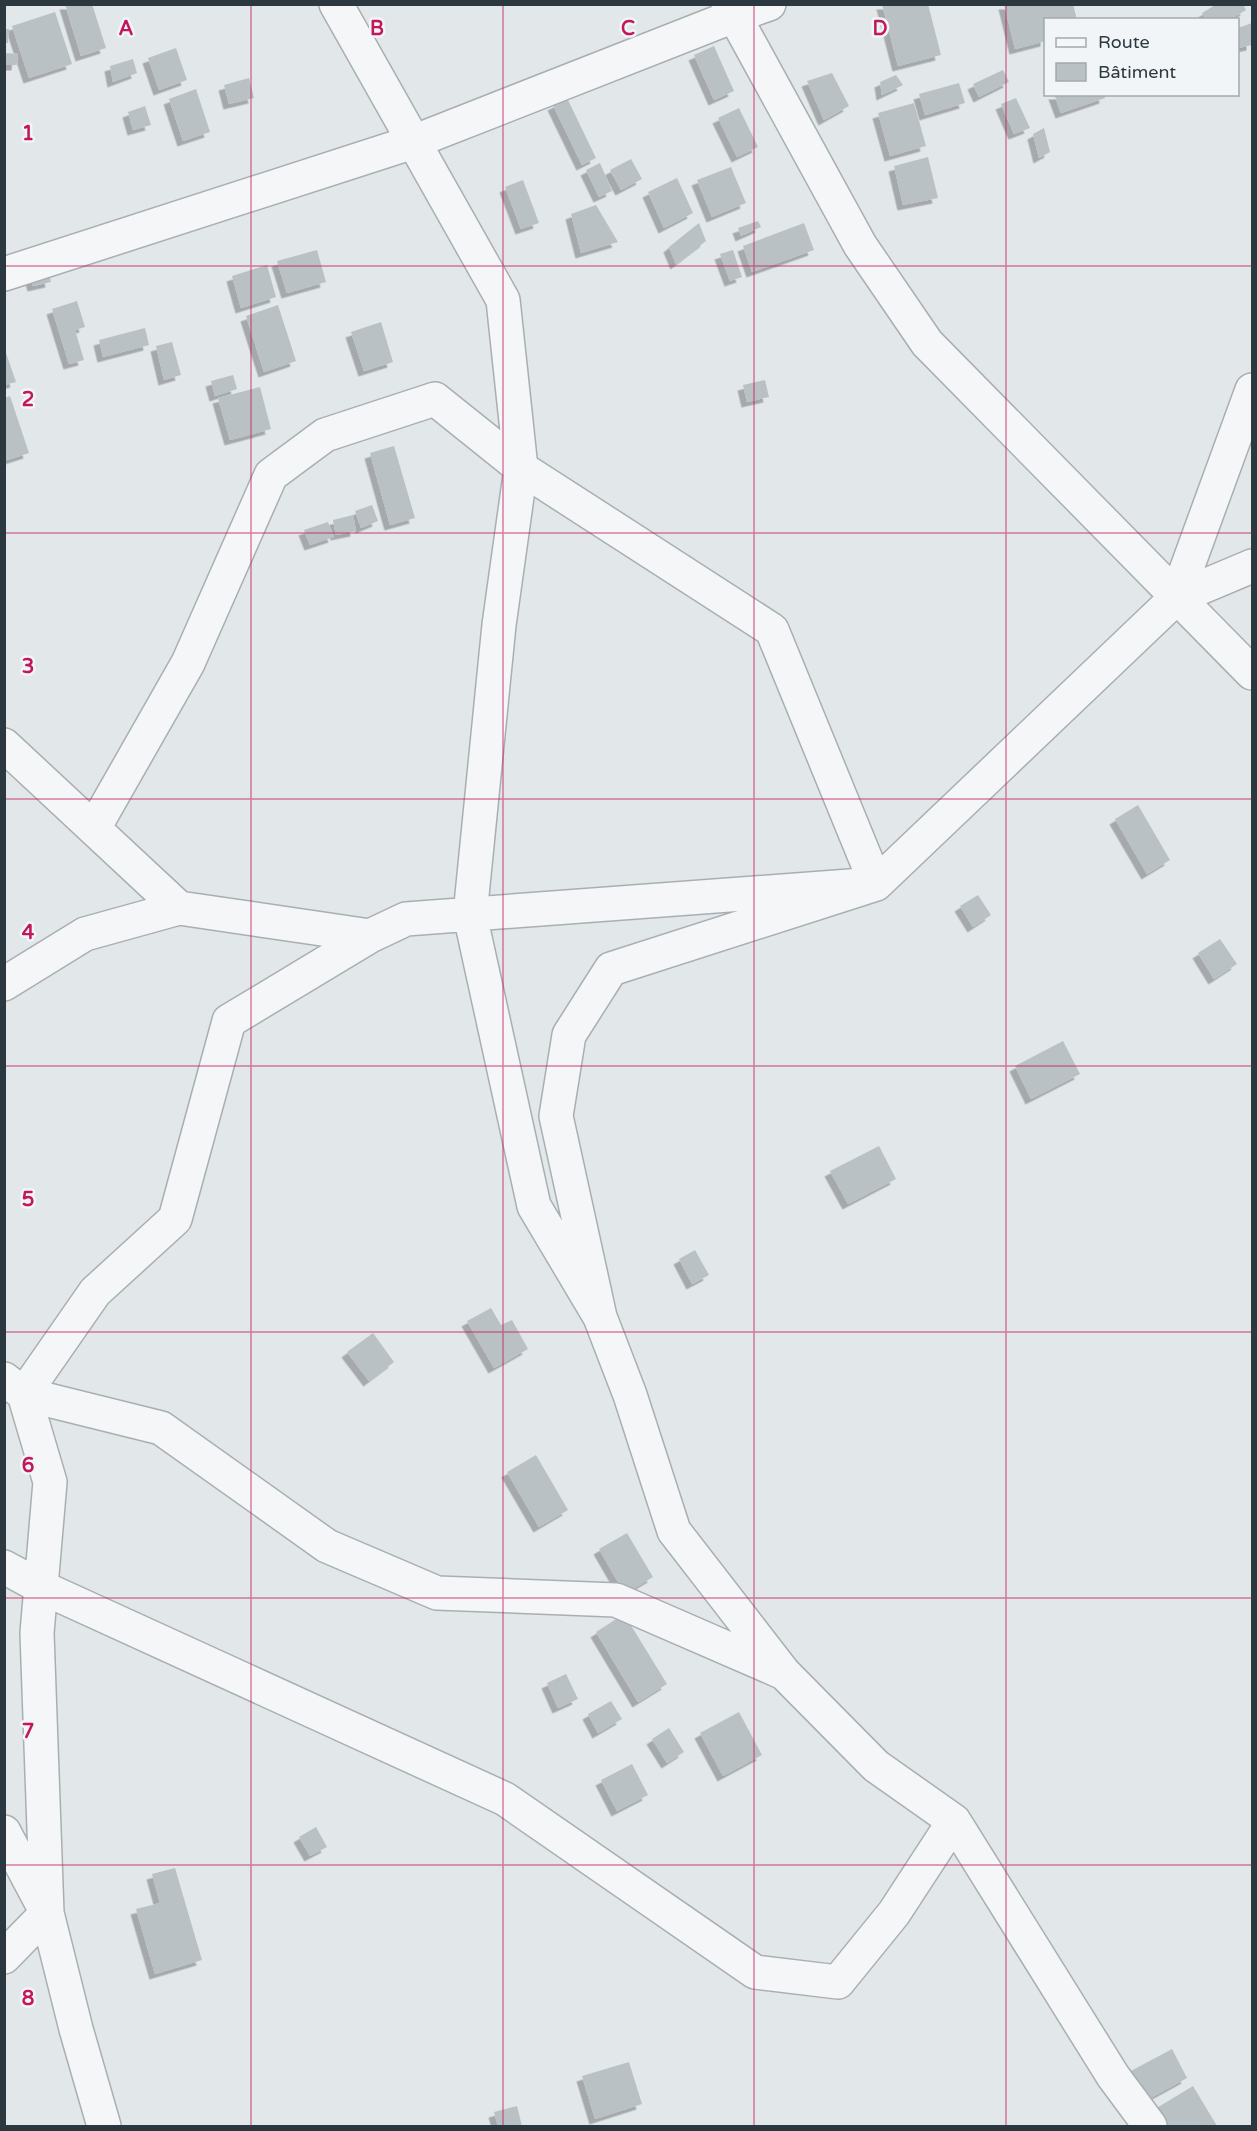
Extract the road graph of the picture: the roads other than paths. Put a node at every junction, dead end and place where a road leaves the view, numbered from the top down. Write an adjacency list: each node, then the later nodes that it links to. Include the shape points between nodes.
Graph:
1 (336, 4): 4 (street)
2 (769, 4): 3 (street)
3 (731, 10): 4 (street); 9 (street, via 860,245 927,343)
4 (412, 142): 5 (street); 7 (street, via 503,300)
5 (4, 274)
6 (1252, 390): 9 (street)
7 (521, 468): 12 (street, via 435,399 325,435 271,475 188,663); 13 (street, via 772,630); 15 (street, via 499,625)
8 (1252, 566): 9 (street)
9 (1176, 598): 10 (street); 13 (street)
10 (1252, 673)
11 (4, 745): 12 (street)
12 (94, 828): 14 (street)
13 (876, 884): 15 (street); 18 (street, via 611,969 569,1035 556,1116)
14 (179, 908): 16 (street); 17 (street, via 86,934)
15 (470, 915): 16 (street, via 406,919); 18 (street, via 534,1206)
16 (370, 936): 19 (street, via 229,1021 175,1219 95,1292)
17 (4, 984)
18 (600, 1317): 22 (street, via 675,1531)
19 (14, 1387): 21 (street, via 50,1482); 22 (street, via 161,1428 327,1546 437,1593 616,1600)
20 (4, 1567): 21 (street)
21 (41, 1587): 23 (street, via 505,1799 755,1972 838,1982 894,1913); 25 (street, via 37,1633)
22 (784, 1673): 23 (street, via 876,1766)
23 (954, 1821): 28 (street, via 1113,2076)
24 (4, 1832): 25 (street)
25 (47, 1912): 26 (street); 27 (street)
26 (4, 1957)
27 (104, 2127)
28 (1150, 2127)

